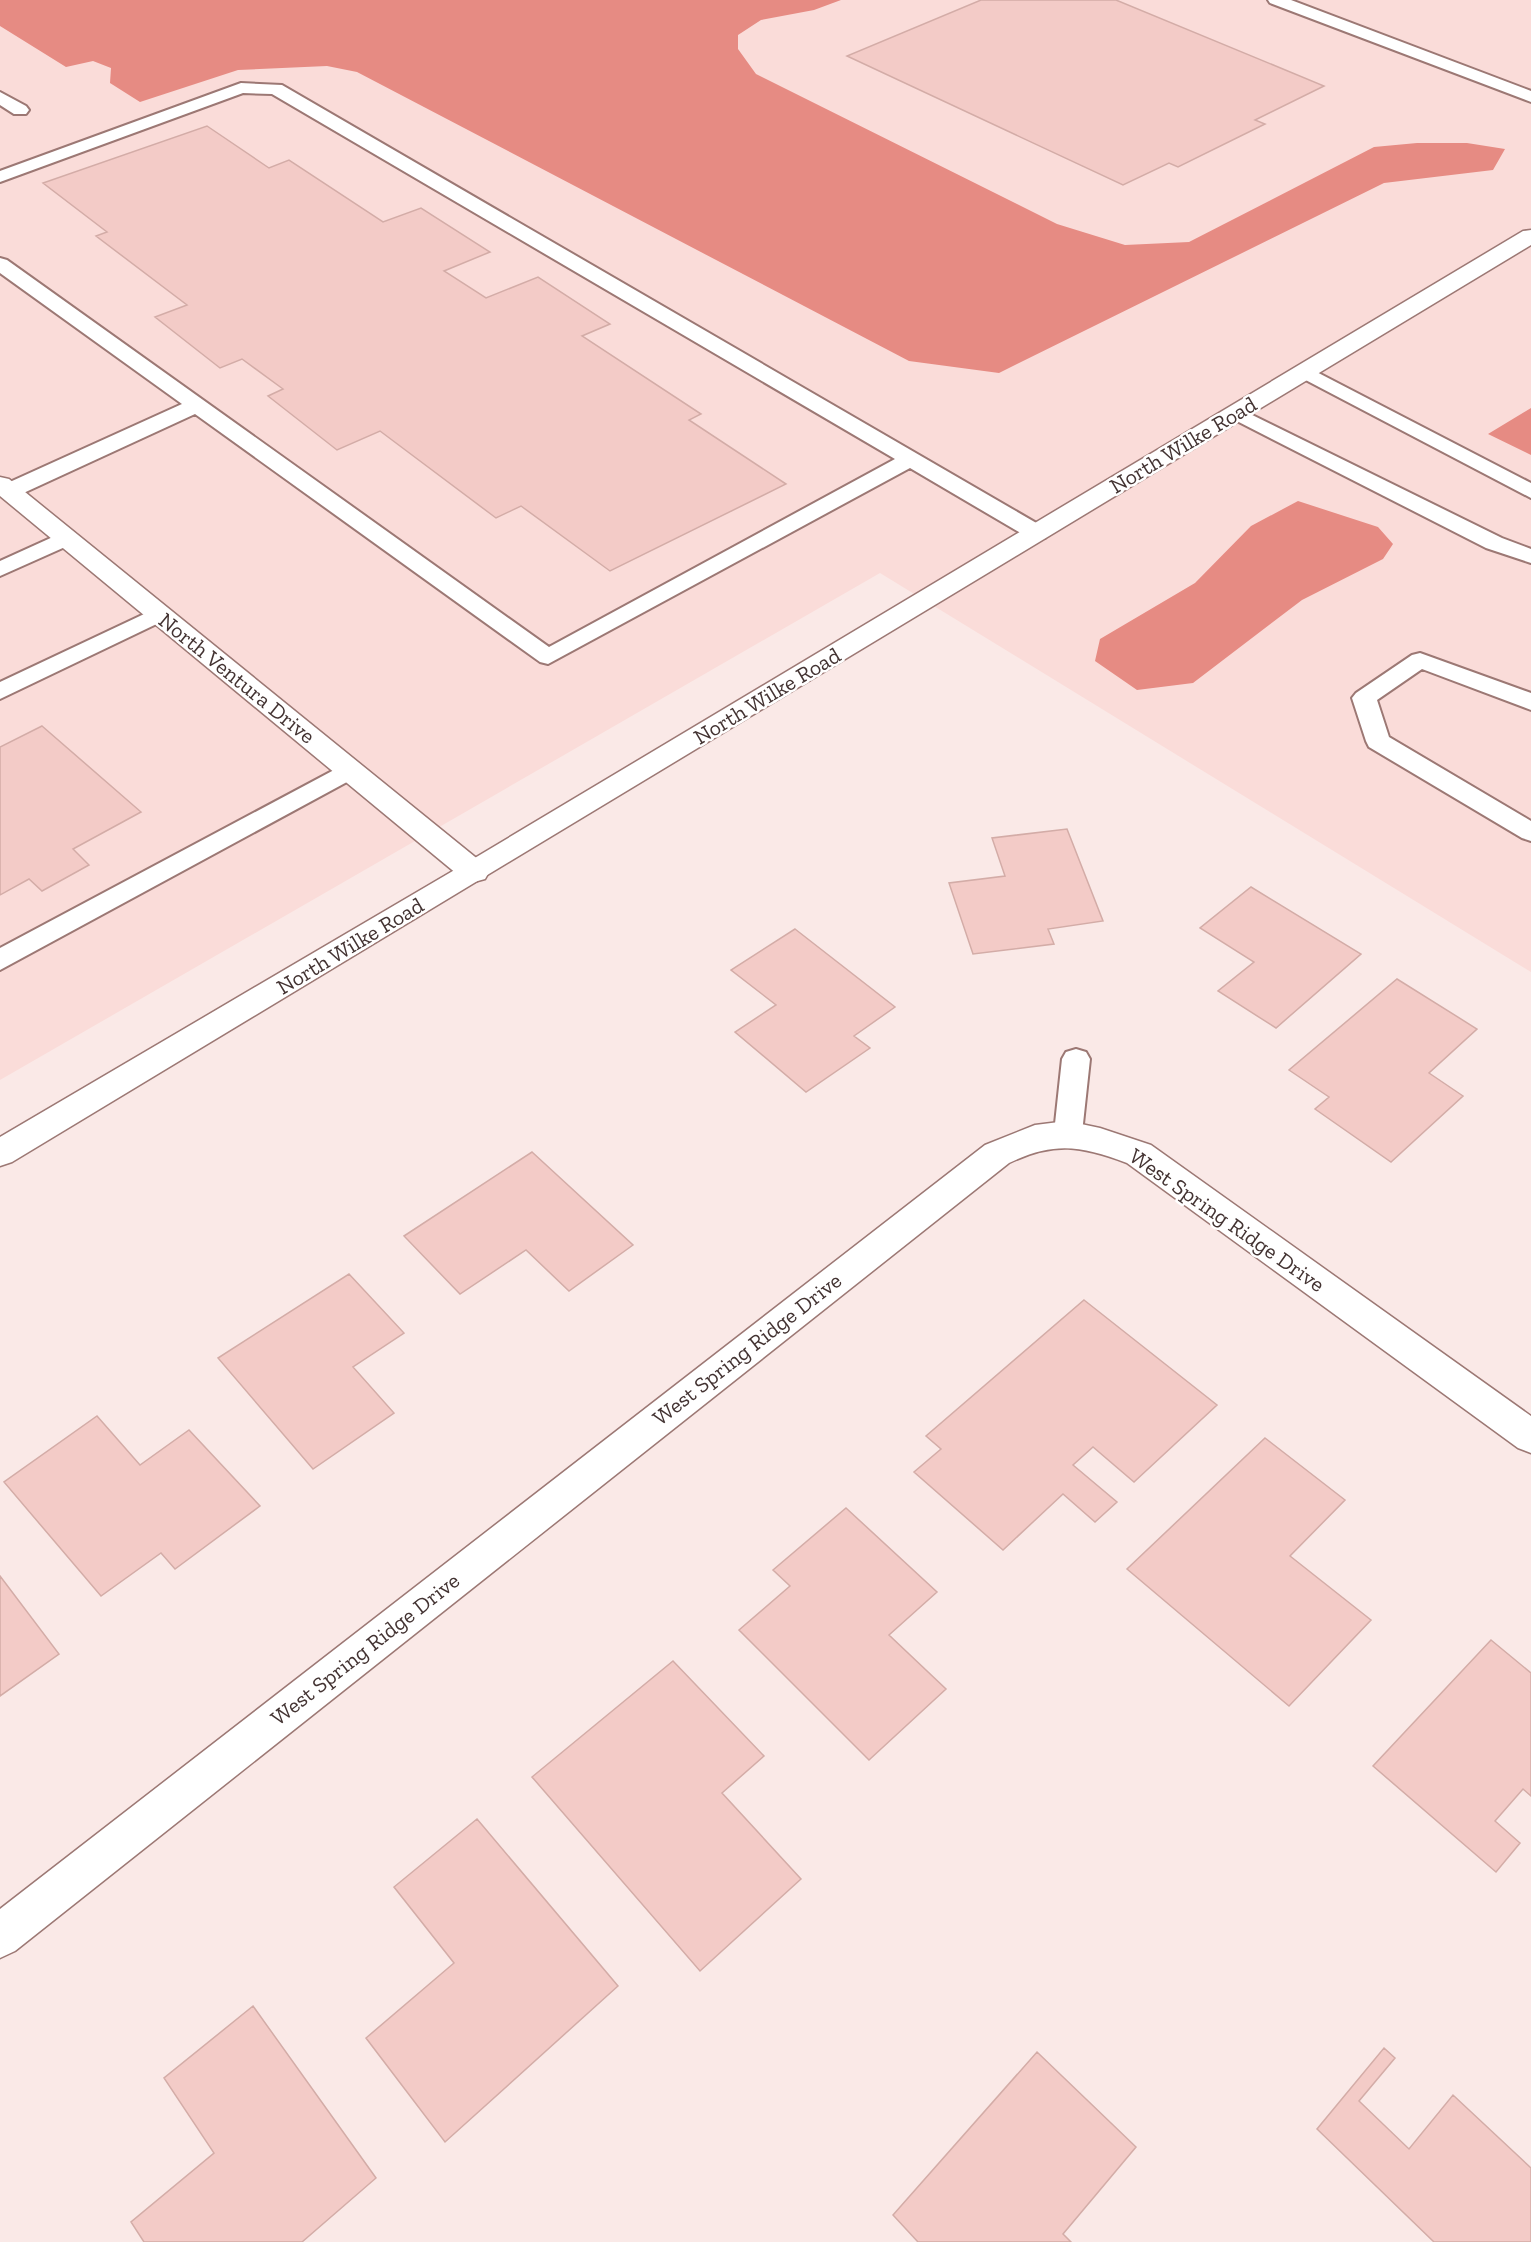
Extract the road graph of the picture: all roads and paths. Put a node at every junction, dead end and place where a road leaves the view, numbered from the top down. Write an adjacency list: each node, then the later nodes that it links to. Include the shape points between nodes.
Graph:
1 (1276, 0): 3 (lane)
2 (0, 97): 4 (lane)
3 (1531, 97)
4 (20, 110)
5 (0, 177): 11 (lane, via 241,88 276,89)
6 (1531, 236): 8 (street, North Wilke Road)
7 (0, 264): 9 (lane)
8 (1305, 372): 10 (street, North Wilke Road); 13 (lane)
9 (197, 405): 11 (lane, via 548,657); 12 (lane)
10 (1236, 413): 14 (street, North Wilke Road); 16 (lane, via 1494,543)
11 (910, 459): 14 (lane)
12 (4, 488): 15 (street, North Ventura Drive)
13 (1531, 492)
14 (1037, 533): 23 (street, North Wilke Road)
15 (66, 538): 17 (lane); 18 (street, North Ventura Drive)
16 (1531, 556)
17 (0, 568)
18 (159, 614): 19 (lane); 21 (street, North Ventura Drive)
19 (0, 691)
20 (1531, 702): 22 (lane, via 1420,660 1364,698 1378,741)
21 (349, 770): 23 (street, North Ventura Drive); 24 (lane)
22 (1531, 832)
23 (474, 872): 27 (street, North Wilke Road)
24 (0, 960)
25 (1076, 1059): 26 (lane)
26 (1068, 1133): 28 (street, West Spring Ridge Drive, via 1139,1154); 29 (street, West Spring Ridge Drive, via 1032,1138 997,1154)
27 (0, 1153)
28 (1531, 1437)
29 (0, 1936)

